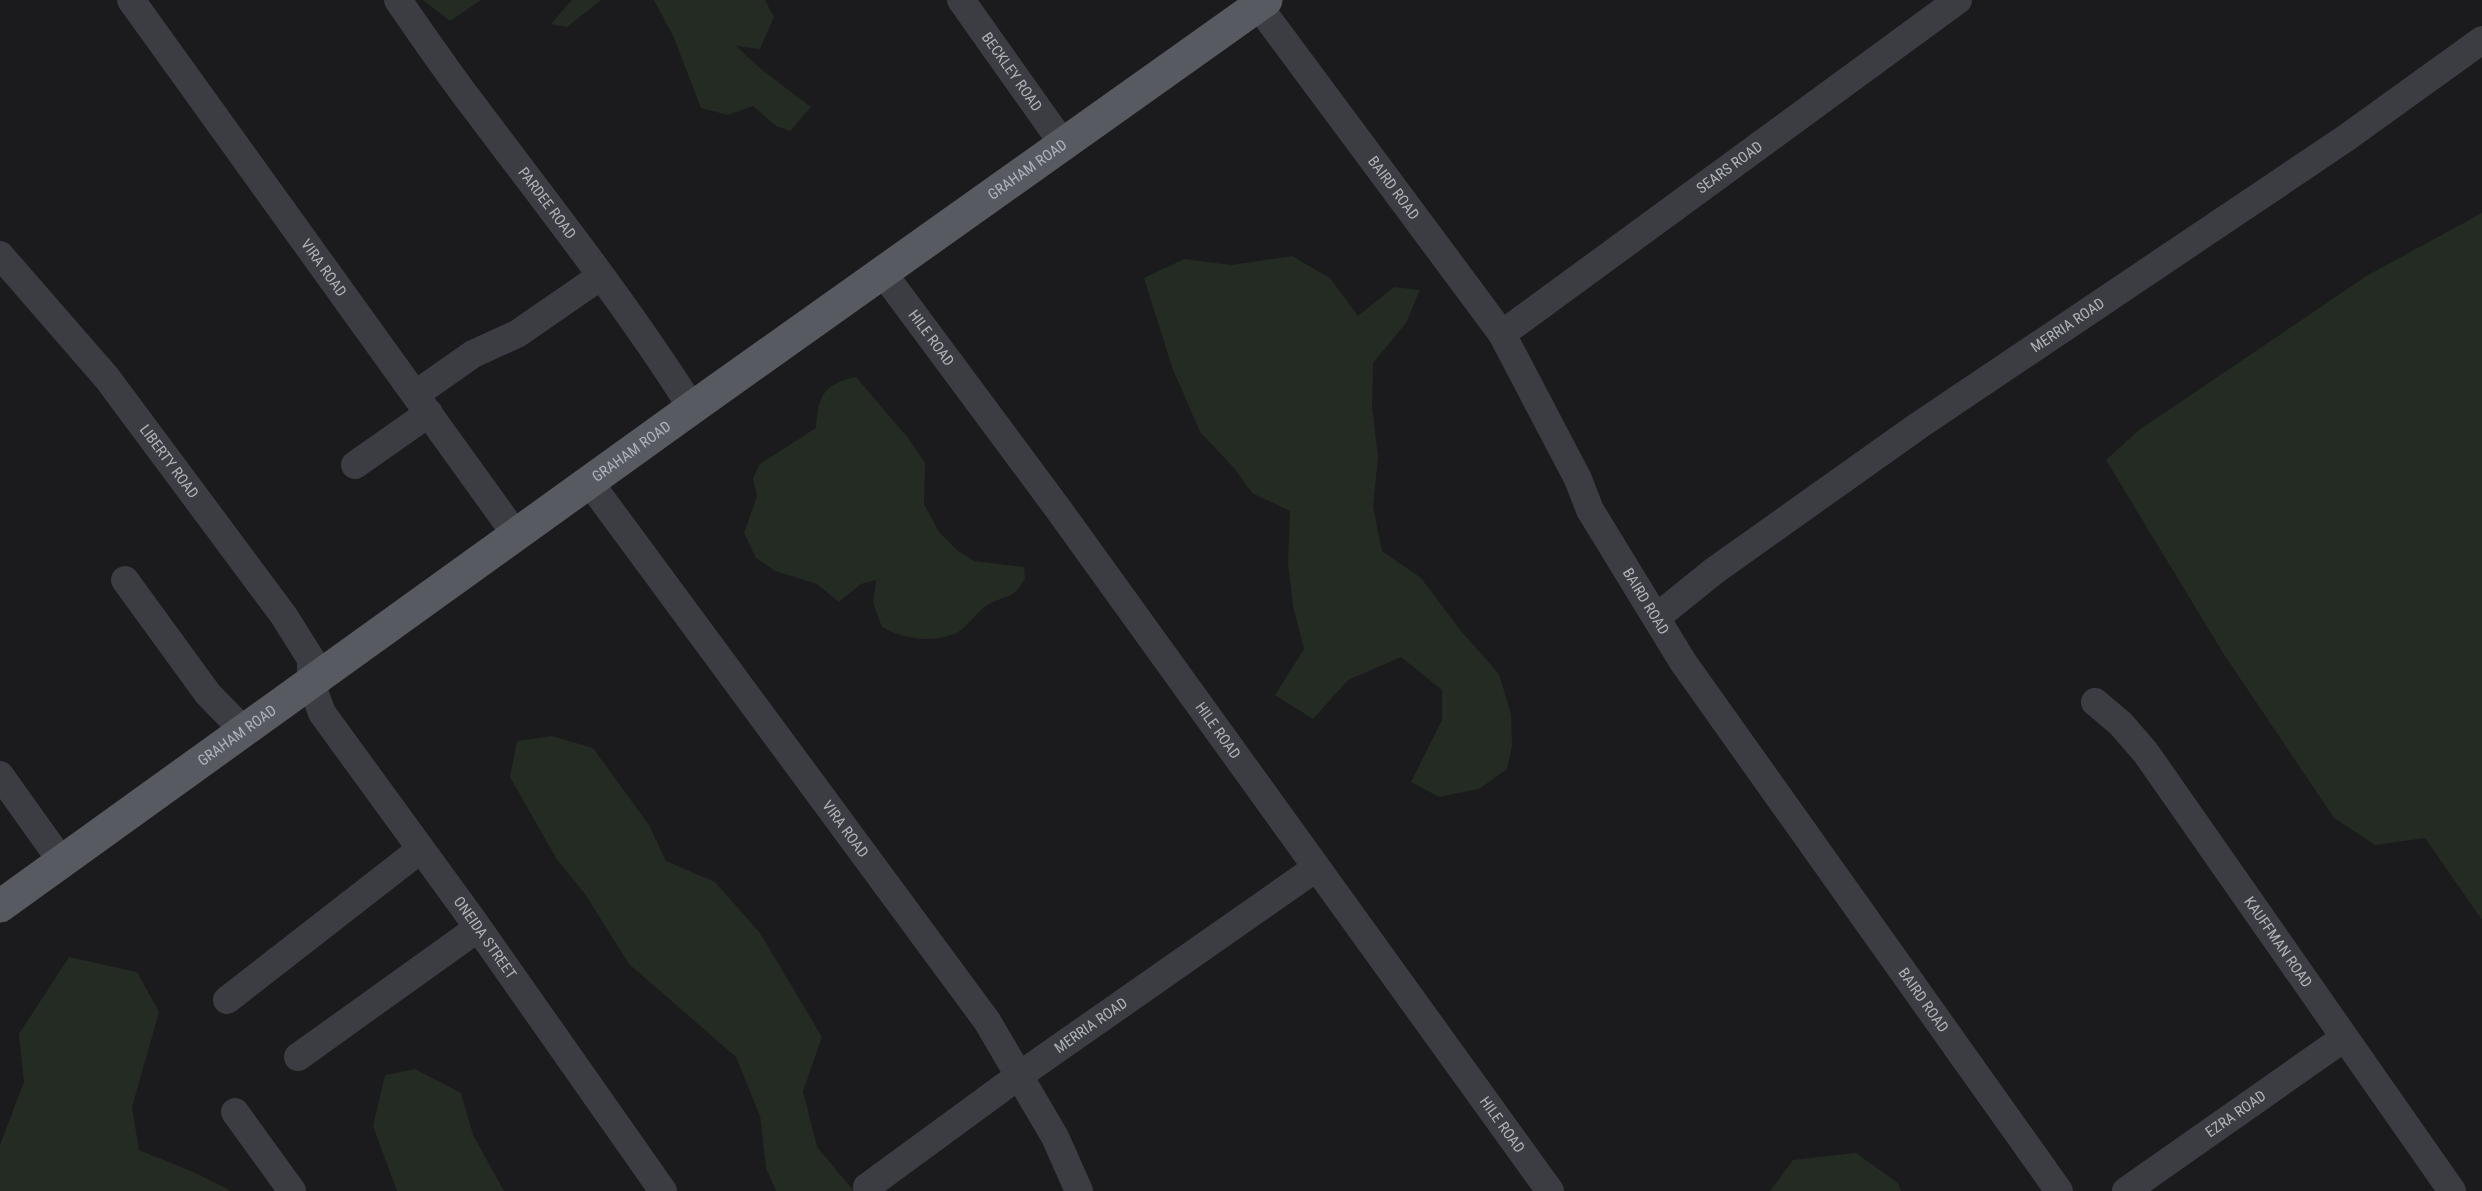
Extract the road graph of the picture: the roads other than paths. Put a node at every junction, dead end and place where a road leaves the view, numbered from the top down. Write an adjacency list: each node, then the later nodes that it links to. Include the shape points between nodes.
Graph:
1 (131, 0): 12 (street, VIRA ROAD)
2 (398, 0): 10 (street, PARDEE ROAD)
3 (961, 0): 7 (street, BECKLEY ROAD)
4 (1958, 0): 11 (street, SEARS ROAD)
5 (1260, 2): 7 (main road, GRAHAM ROAD); 11 (street, BAIRD ROAD)
6 (2482, 40): 18 (street, MERRIA ROAD, via 2346,138 1918,426 1714,571)
7 (1063, 144): 9 (main road, GRAHAM ROAD)
8 (0, 255): 19 (street, LIBERTY ROAD, via 107,378 284,616 311,659)
9 (883, 273): 13 (main road, GRAHAM ROAD); 25 (street, HILE ROAD)
10 (601, 276): 12 (street, via 517,334 473,354); 13 (street, PARDEE ROAD)
11 (1502, 334): 18 (street, BAIRD ROAD, via 1578,479 1590,510)
12 (422, 403): 14 (street); 16 (street, VIRA ROAD)
13 (692, 408): 15 (main road, GRAHAM ROAD)
14 (355, 465)
15 (590, 483): 16 (main road, GRAHAM ROAD); 31 (street, VIRA ROAD, via 987,1021)
16 (516, 535): 19 (main road, GRAHAM ROAD)
17 (125, 580): 21 (street, via 208,694)
18 (1657, 617): 38 (street, BAIRD ROAD, via 1683,662)
19 (311, 683): 21 (main road, GRAHAM ROAD); 23 (street, ONEIDA STREET, via 322,713)
20 (2095, 702): 29 (street, KAUFFMAN ROAD, via 2121,723 2146,753)
21 (244, 731): 24 (main road, GRAHAM ROAD)
22 (0, 775): 24 (street)
23 (421, 849): 27 (street, ONEIDA STREET); 28 (street)
24 (62, 861): 26 (main road, GRAHAM ROAD)
25 (1316, 868): 31 (street, MERRIA ROAD); 37 (street, HILE ROAD)
26 (0, 906)
27 (477, 928): 30 (street); 35 (street, ONEIDA STREET)
28 (227, 1000)
29 (2344, 1038): 39 (street, EZRA ROAD); 40 (street, KAUFFMAN ROAD)
30 (298, 1057)
31 (1020, 1075): 33 (street, MERRIA ROAD); 36 (street, VIRA ROAD, via 1055,1137)
32 (235, 1112): 34 (street)
33 (867, 1187)
34 (292, 1191)
35 (663, 1191)
36 (1079, 1191)
37 (1550, 1191)
38 (2059, 1191)
39 (2126, 1191)
40 (2452, 1191)

